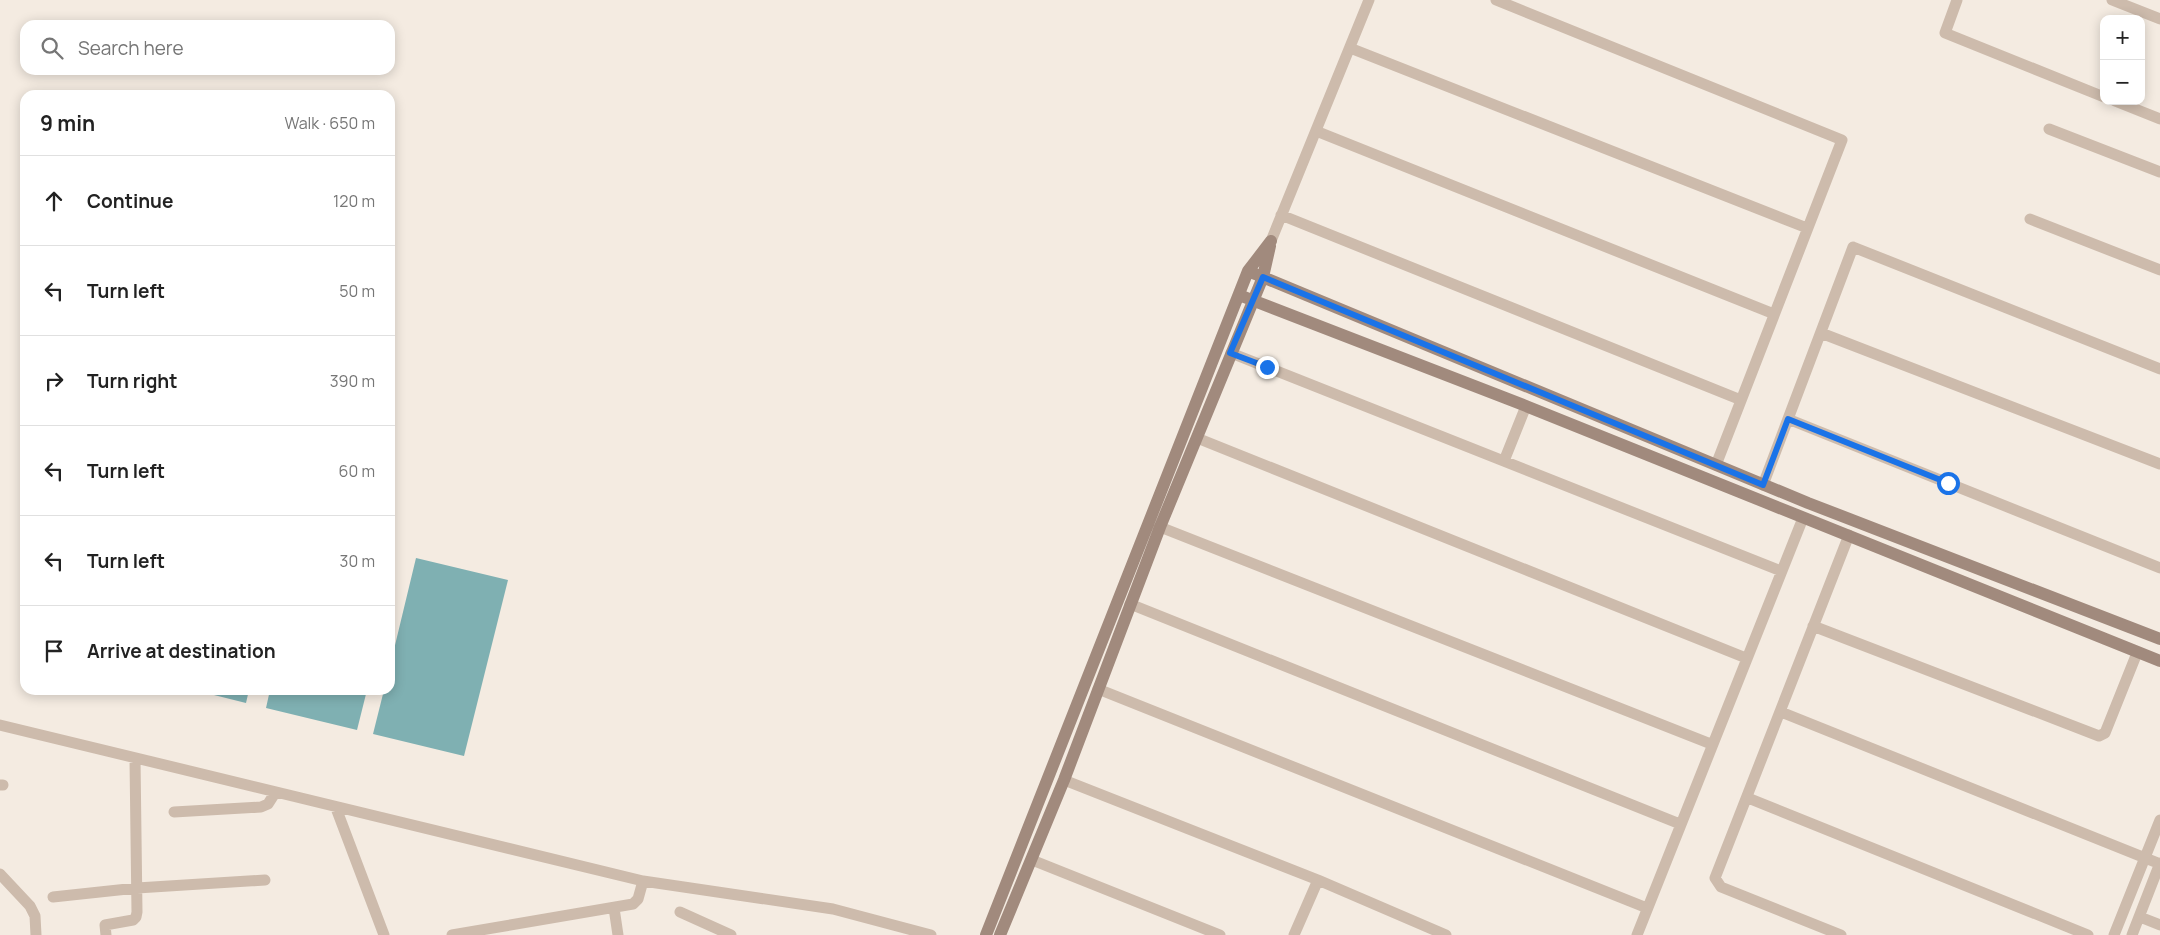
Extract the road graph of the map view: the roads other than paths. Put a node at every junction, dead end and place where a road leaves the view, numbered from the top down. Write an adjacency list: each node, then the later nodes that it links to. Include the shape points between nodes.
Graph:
1 (1369, 0): 6 (street)
2 (1496, 0): 15 (street, via 1842,140)
3 (1957, 0): 7 (street, via 1945,33)
4 (2112, 0): 5 (street)
5 (2160, 19)
6 (1350, 48): 11 (street); 15 (street)
7 (2100, 95)
8 (2125, 105): 9 (street)
9 (2160, 119)
10 (2050, 129): 12 (street)
11 (1316, 131): 13 (street); 22 (street)
12 (2160, 172)
13 (1281, 215): 16 (street); 26 (street)
14 (2030, 219): 17 (street)
15 (1807, 228): 22 (street)
16 (1271, 241): 18 (street); 19 (street)
17 (2160, 270)
18 (1248, 271): 19 (street); 20 (street)
19 (1263, 277): 21 (street); 32 (street)
20 (1239, 295): 21 (street); 42 (street)
21 (1253, 301): 24 (street); 27 (street)
22 (1774, 314): 26 (street)
23 (1821, 333): 25 (street, via 1853,247); 28 (street); 31 (street)
24 (1230, 353): 29 (street); 30 (street)
25 (2160, 369)
26 (1741, 400): 32 (street)
27 (1526, 406): 30 (street); 34 (street)
28 (1788, 419): 33 (street); 37 (street)
29 (1197, 438): 35 (street); 44 (street)
30 (1504, 461): 38 (street)
31 (2160, 464)
32 (1716, 465): 33 (street)
33 (1763, 485): 41 (street)
34 (1803, 518): 36 (street); 38 (street)
35 (1160, 527): 39 (street); 49 (street)
36 (1849, 535): 40 (street); 43 (street)
37 (2160, 568)
38 (1781, 571): 44 (street)
39 (1130, 604): 42 (street); 57 (street)
40 (1813, 626): 43 (street, via 2099,736 2105,733); 47 (street)
41 (2160, 639)
42 (1108, 644): 46 (street); 79 (street)
43 (2137, 653): 45 (street)
44 (1746, 658): 49 (street)
45 (2160, 661)
46 (1098, 689): 51 (street); 68 (street)
47 (1781, 712): 53 (street); 58 (street)
48 (0, 725): 50 (street)
49 (1711, 744): 57 (street)
50 (135, 759): 52 (street); 65 (street)
51 (1064, 780): 59 (street); 63 (street)
52 (275, 793): 54 (street); 55 (street, via 268,804 261,807)
53 (1748, 798): 85 (street, via 1715,878 1717,884); 86 (street)
54 (336, 808): 64 (street); 74 (street)
55 (174, 812)
56 (2160, 820): 58 (street)
57 (1680, 824): 68 (street)
58 (2144, 858): 60 (street); 87 (street)
59 (1032, 860): 80 (street); 81 (street)
60 (2160, 864): 70 (street)
61 (0, 874): 72 (street, via 30,906 35,916)
62 (265, 880): 65 (street)
63 (1318, 880): 82 (street); 83 (street)
64 (643, 881): 67 (street, via 638,899 633,904); 78 (street, via 834,909)
65 (137, 888): 66 (street); 73 (street, via 136,917 108,923 105,925)
66 (53, 897)
67 (614, 908): 75 (street); 76 (street)
68 (1648, 908): 84 (street)
69 (680, 912): 77 (street)
70 (2140, 917): 71 (street); 88 (street)
71 (2160, 925)
72 (36, 935)
73 (106, 935)
74 (384, 935)
75 (452, 935)
76 (618, 935)
77 (731, 935)
78 (930, 935)
79 (986, 935)
80 (1000, 935)
81 (1220, 935)
82 (1294, 935)
83 (1446, 935)
84 (1637, 935)
85 (1841, 935)
86 (2088, 935)
87 (2114, 935)
88 (2132, 935)

